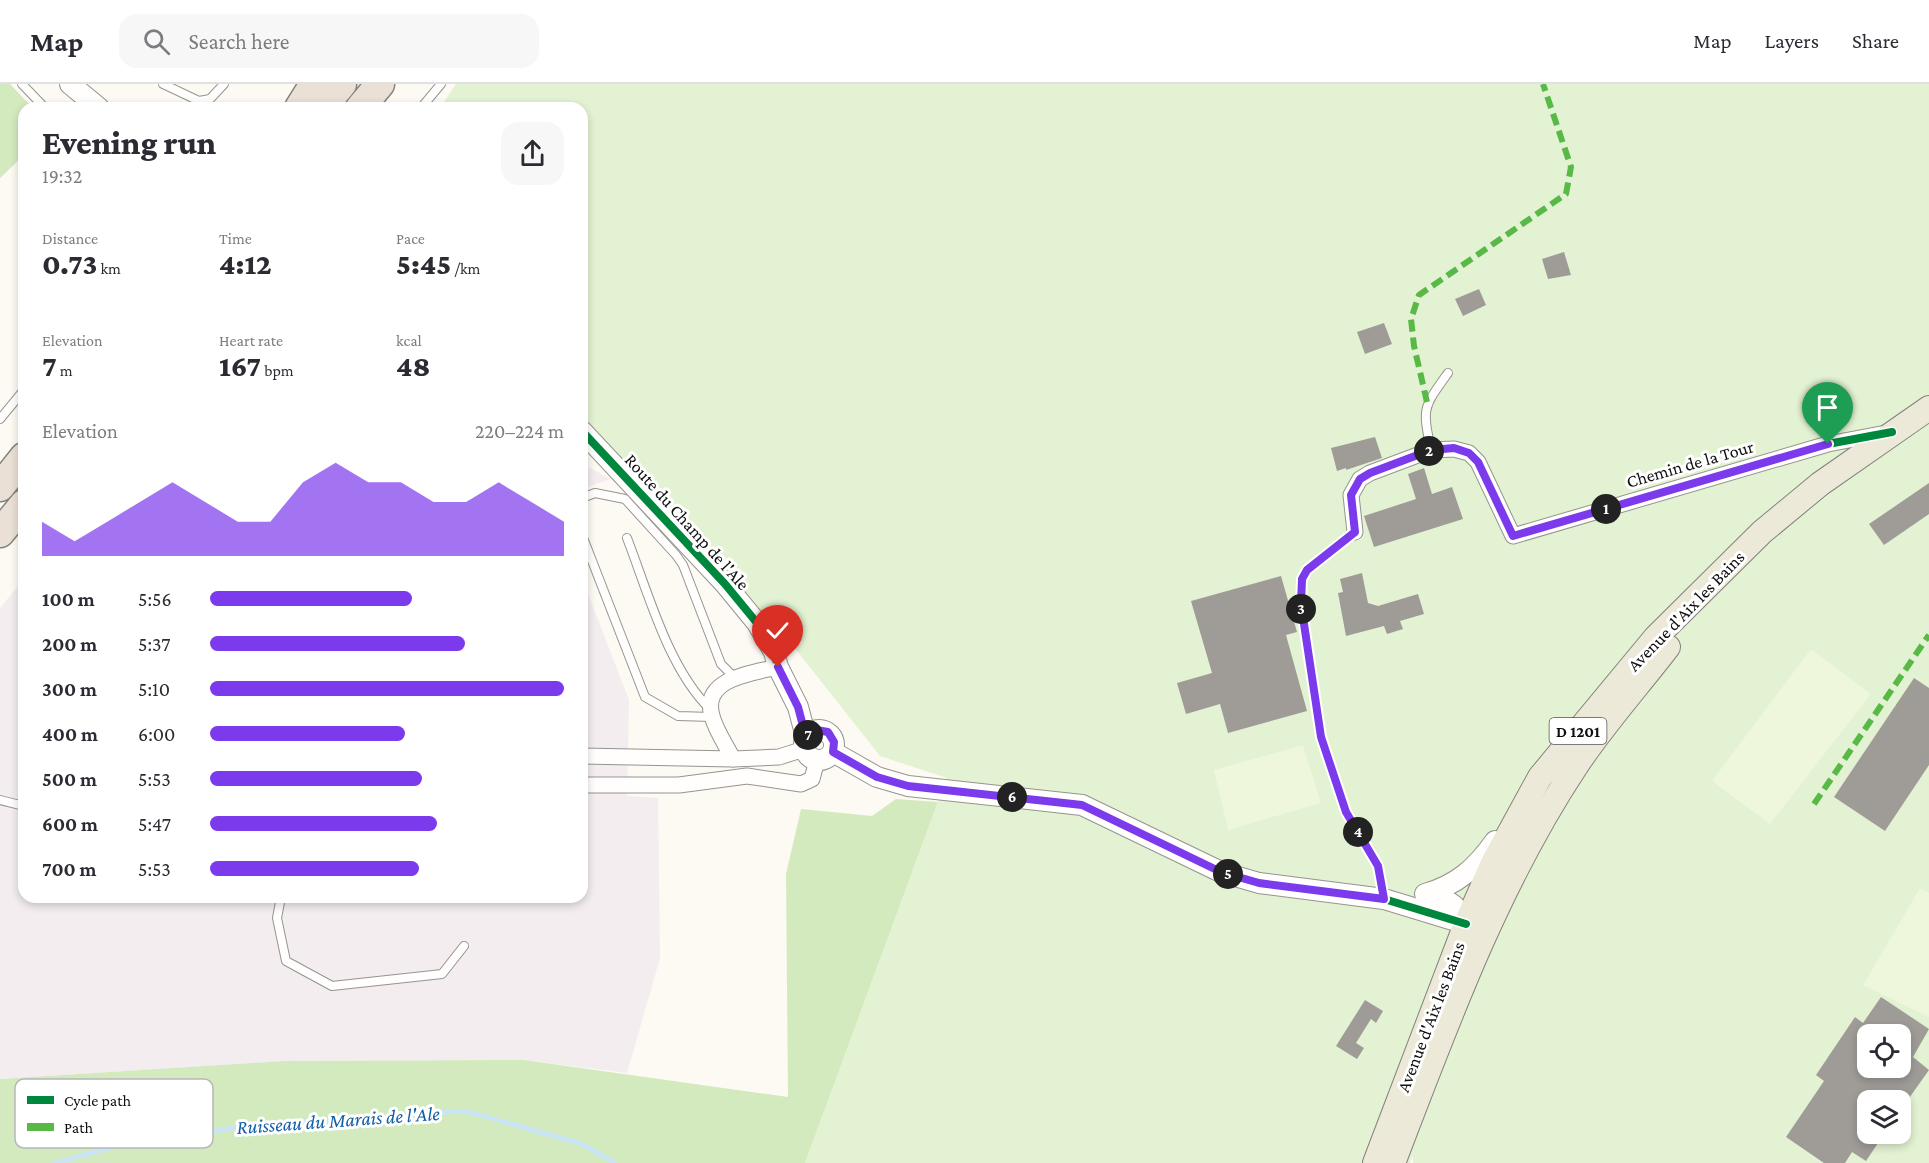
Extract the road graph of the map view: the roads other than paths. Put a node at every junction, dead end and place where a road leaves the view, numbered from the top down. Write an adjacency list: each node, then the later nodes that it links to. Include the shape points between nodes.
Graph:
1 (22, 84): 9 (lane)
2 (70, 84): 10 (street)
3 (163, 84): 4 (lane, via 199,101 210,99)
4 (224, 84)
5 (314, 84): 11 (highway)
6 (342, 84): 12 (highway)
7 (380, 84): 13 (highway)
8 (441, 84): 14 (lane)
9 (39, 102)
10 (92, 102)
11 (303, 102)
12 (327, 102)
13 (365, 102)
14 (426, 102)
15 (1448, 373): 22 (lane, via 1427,402 1425,421)
16 (18, 397): 18 (lane)
17 (1929, 408): 20 (main road, Avenue d'Aix les Bains / D 1201)
18 (0, 419)
19 (1929, 426): 37 (main road, Avenue d'Aix les Bains / D 1201, via 1895,447 1782,533 1674,639)
20 (1892, 432): 22 (street, Chemin de la Tour, via 1828,444 1513,536 1478,462 1469,453 1454,448); 38 (main road, Avenue d'Aix les Bains / D 1201, via 1761,532 1656,637)
21 (588, 437): 31 (street, Route du Champ de l'Ale, via 725,584 756,623)
22 (1431, 450): 27 (street, Chemin de la Tour, via 1360,479 1351,495)
23 (18, 465): 24 (highway)
24 (0, 487)
25 (588, 496): 32 (lane, via 595,493 625,499 676,555 721,664)
26 (18, 511): 28 (highway)
27 (1355, 532): 43 (lane, via 1307,570 1302,579 1301,604 1321,737 1346,812 1378,866)
28 (0, 533)
29 (627, 538): 33 (lane, via 675,661)
30 (588, 550): 33 (lane, via 645,697 678,716)
31 (776, 659): 32 (street); 34 (street, Route du Champ de l'Ale, via 781,657 805,702)
32 (735, 678): 33 (street, via 719,686)
33 (711, 713): 36 (street)
34 (817, 746): 36 (street, via 779,757); 39 (street, via 812,779 801,784 747,776 679,785); 43 (street, via 877,777 908,786 1082,805 1221,872 1259,883)
35 (588, 756): 36 (street)
36 (733, 759)
37 (1576, 765): 45 (main road, via 1545,807 1489,908); 47 (main road, Avenue d'Aix les Bains / D 1201, via 1487,928)
38 (1540, 777): 42 (street, via 1480,863 1449,886); 45 (main road, Avenue d'Aix les Bains / D 1201, via 1493,863)
39 (588, 785)
40 (0, 800): 41 (lane)
41 (18, 804)
42 (1426, 894): 43 (street); 45 (street, via 1449,900)
43 (1384, 899): 45 (street)
44 (280, 903): 46 (lane, via 277,918 286,961 332,986 442,974)
45 (1466, 924): 47 (street, via 1471,946 1434,1042); 48 (main road, Avenue d'Aix les Bains / D 1201)
46 (464, 946)
47 (1425, 1082): 49 (main road, Avenue d'Aix les Bains / D 1201)
48 (1376, 1163)
49 (1393, 1163)

